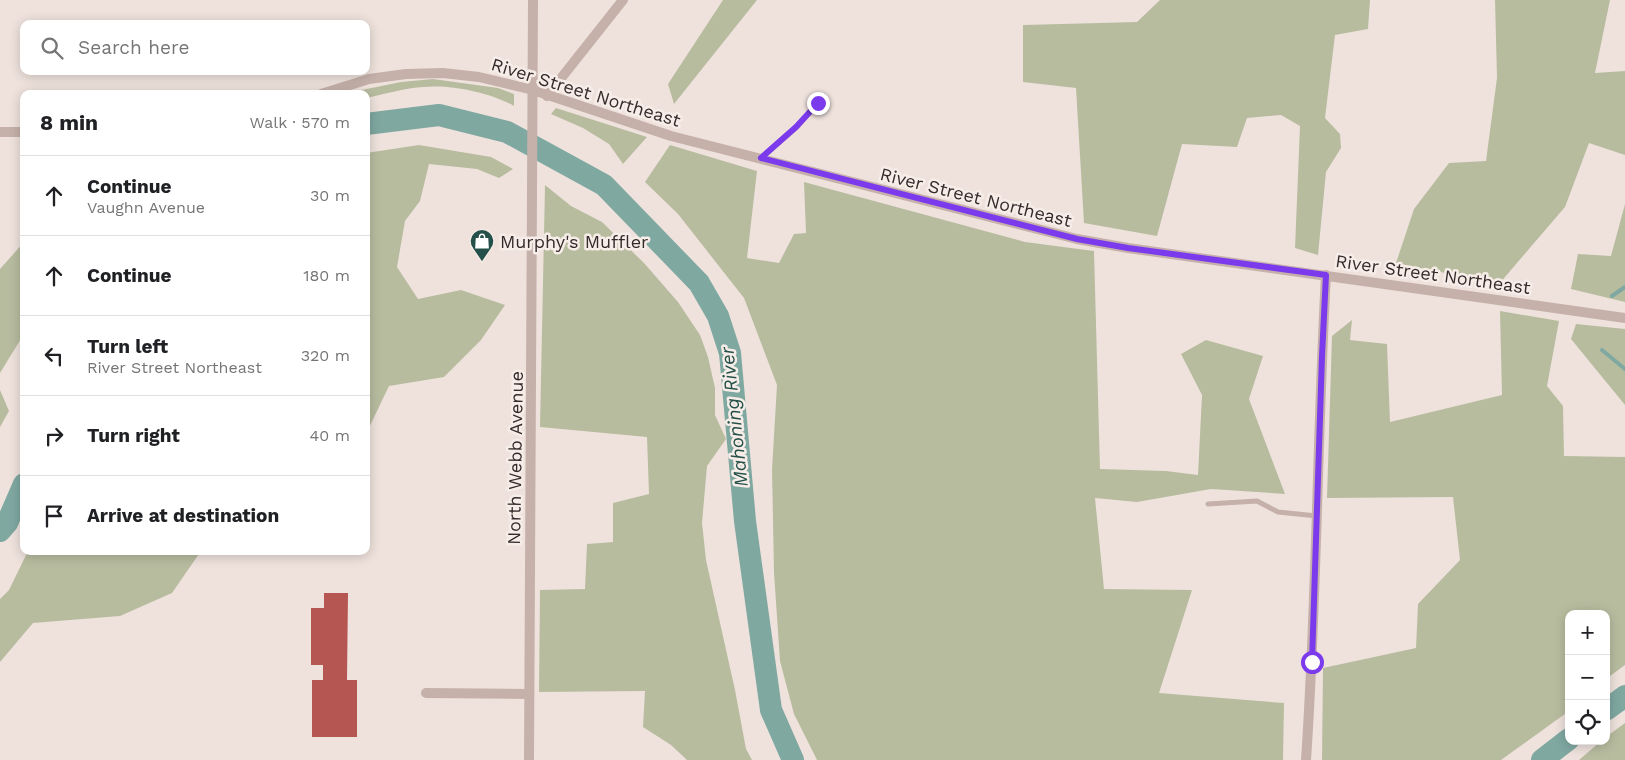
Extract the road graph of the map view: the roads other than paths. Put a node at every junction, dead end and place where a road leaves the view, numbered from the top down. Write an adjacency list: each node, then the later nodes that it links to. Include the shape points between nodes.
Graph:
1 (534, 0): 4 (street, North Webb Avenue)
2 (622, 0): 5 (street)
3 (334, 90): 4 (street, River Street Northeast, via 388,76 442,73 479,77)
4 (533, 90): 5 (street, River Street Northeast); 15 (street, North Webb Avenue)
5 (547, 96): 9 (street, River Street Northeast, via 672,136)
6 (818, 103): 9 (lane)
7 (0, 132): 8 (street)
8 (20, 132)
9 (761, 158): 10 (street, River Street Northeast, via 1077,239)
10 (1326, 275): 11 (street, River Street Northeast); 13 (street)
11 (1625, 318)
12 (1208, 504): 13 (lane, via 1257,501 1278,512)
13 (1317, 516): 17 (street)
14 (426, 693): 15 (street)
15 (529, 694): 16 (street, North Webb Avenue)
16 (529, 760)
17 (1306, 760)

